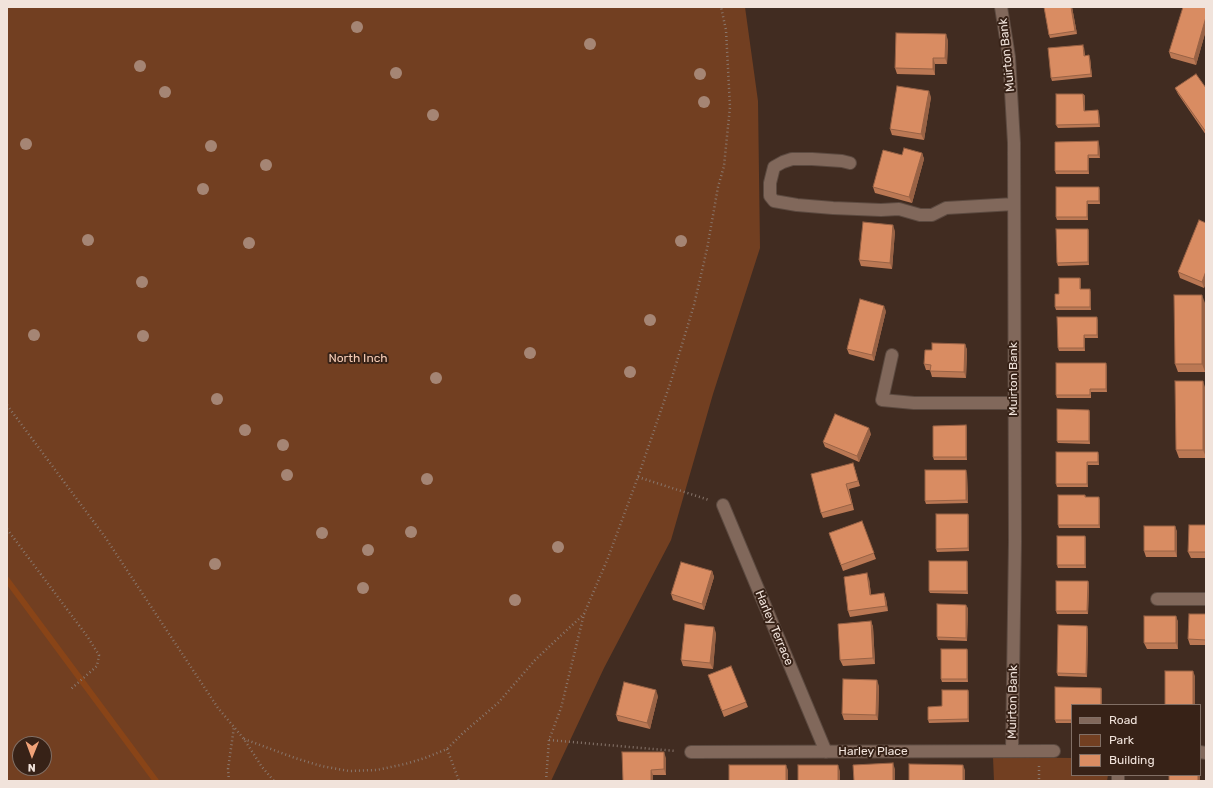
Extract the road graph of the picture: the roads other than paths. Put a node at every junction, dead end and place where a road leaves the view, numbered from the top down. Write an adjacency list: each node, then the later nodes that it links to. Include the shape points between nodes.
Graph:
1 (1001, 7): 3 (street, Muirton Bank, via 1010,64)
2 (850, 163): 3 (street, via 812,159 792,159 783,162 774,167 770,196 774,201 797,205 899,209 920,215 932,215 946,208)
3 (1014, 204): 5 (street, Muirton Bank)
4 (892, 355): 5 (street, via 882,400 914,403)
5 (1014, 403): 9 (street, Muirton Bank)
6 (722, 505): 12 (street, Harley Terrace)
7 (1157, 599): 8 (street)
8 (1206, 599)
9 (1012, 751): 10 (street, Harley Place); 12 (street, Harley Place)
10 (1054, 751)
11 (691, 752): 12 (street, Harley Place)
12 (826, 752)

